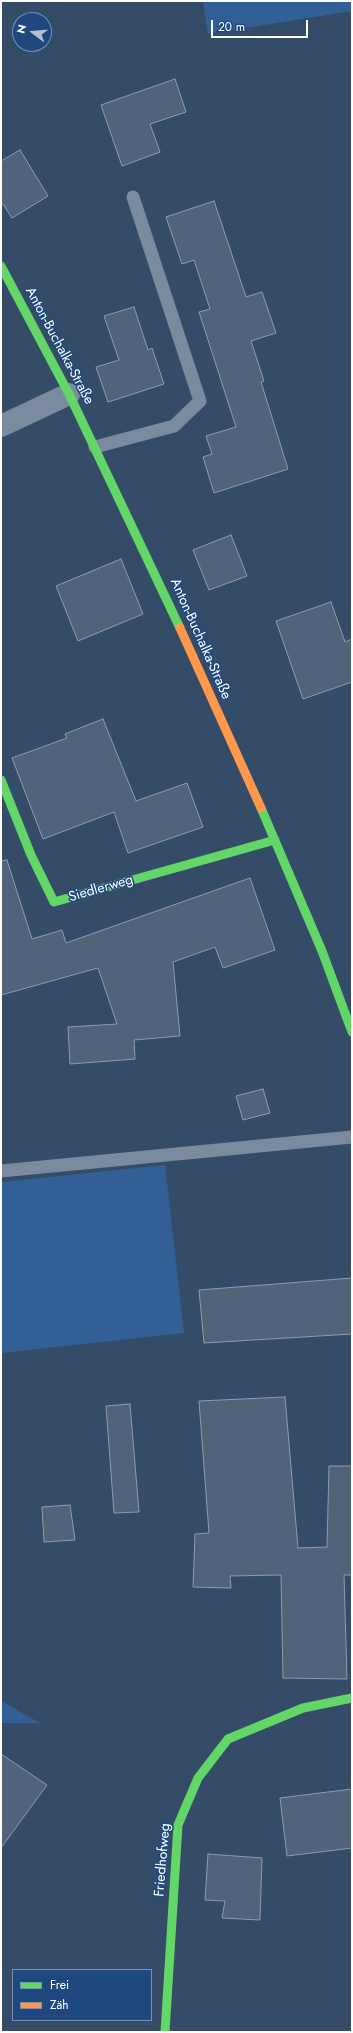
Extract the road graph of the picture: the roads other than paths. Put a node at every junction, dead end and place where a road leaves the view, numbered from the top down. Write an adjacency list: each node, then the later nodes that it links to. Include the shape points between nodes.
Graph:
1 (133, 197): 5 (lane, via 200,401 174,426)
2 (1, 266): 3 (street, Anton-Buchalka-Straße)
3 (69, 394): 4 (street); 5 (street, Anton-Buchalka-Straße)
4 (1, 426)
5 (95, 447): 7 (street, Anton-Buchalka-Straße, via 162,586)
6 (1, 780): 7 (street, Siedlerweg, via 31,855 54,902)
7 (275, 840): 8 (street, Anton-Buchalka-Straße, via 322,951)
8 (352, 1032)
9 (352, 1136): 10 (lane)
10 (1, 1171)
11 (352, 1698): 12 (street, Friedhofweg, via 303,1708 228,1739 198,1778 178,1825)
12 (165, 2032)

